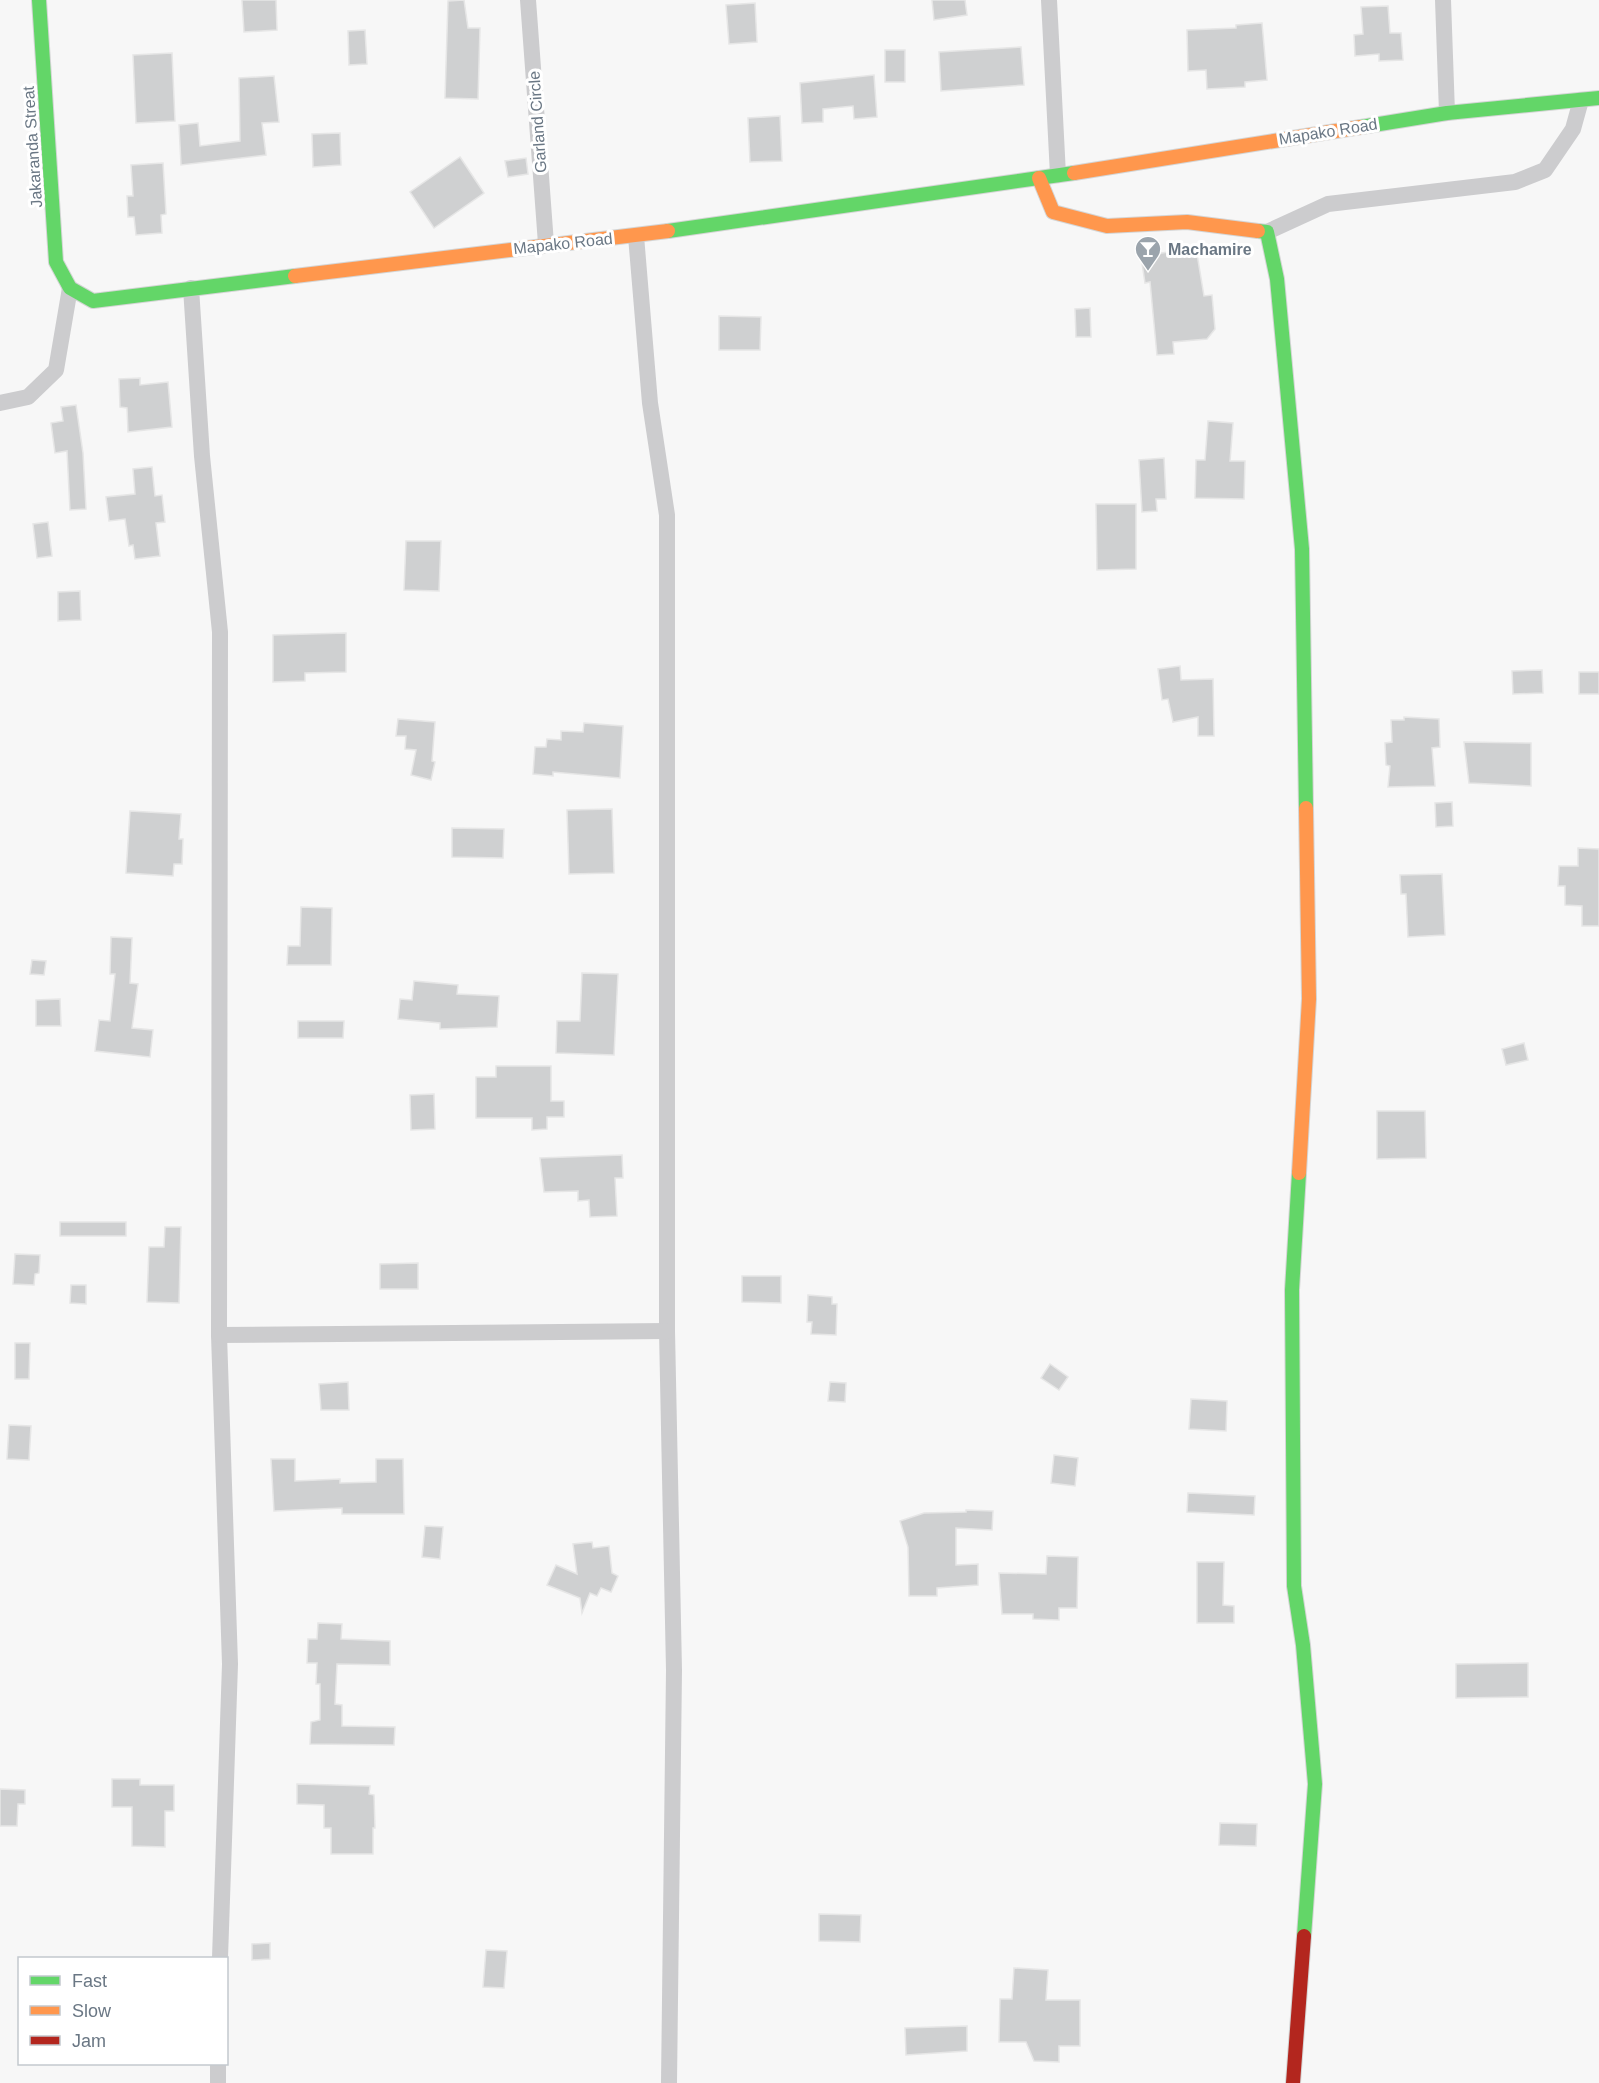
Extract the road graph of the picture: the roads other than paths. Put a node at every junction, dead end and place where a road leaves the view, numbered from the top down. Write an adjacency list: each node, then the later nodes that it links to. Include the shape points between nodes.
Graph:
1 (39, 0): 13 (street, Jakaranda Streat, via 56,262)
2 (528, 0): 12 (street, Garland Circle)
3 (1049, 0): 8 (street)
4 (1443, 0): 7 (street)
5 (1599, 98): 6 (street, Mapako Road)
6 (1581, 100): 7 (street, Mapako Road); 10 (street, via 1573,129 1545,170 1515,182 1328,204)
7 (1447, 112): 8 (street, Mapako Road)
8 (1058, 175): 9 (street, Mapako Road)
9 (1039, 177): 10 (street, via 1053,212 1107,226 1187,222); 11 (street, Mapako Road)
10 (1267, 232): 22 (street, via 1277,279 1302,549 1309,999 1292,1302 1294,1586 1315,1784)
11 (636, 236): 12 (street, Mapako Road); 16 (street, via 650,402 667,514)
12 (546, 243): 14 (street, Mapako Road)
13 (70, 288): 14 (street, Mapako Road, via 93,301); 15 (street, via 56,370 28,397)
14 (191, 288): 17 (street, via 202,456 220,633)
15 (0, 403)
16 (667, 1331): 17 (street); 21 (street, via 674,1670)
17 (219, 1335): 18 (street, via 230,1664)
18 (220, 1957)
19 (218, 2065): 20 (street)
20 (218, 2083)
21 (669, 2083)
22 (1293, 2083)

